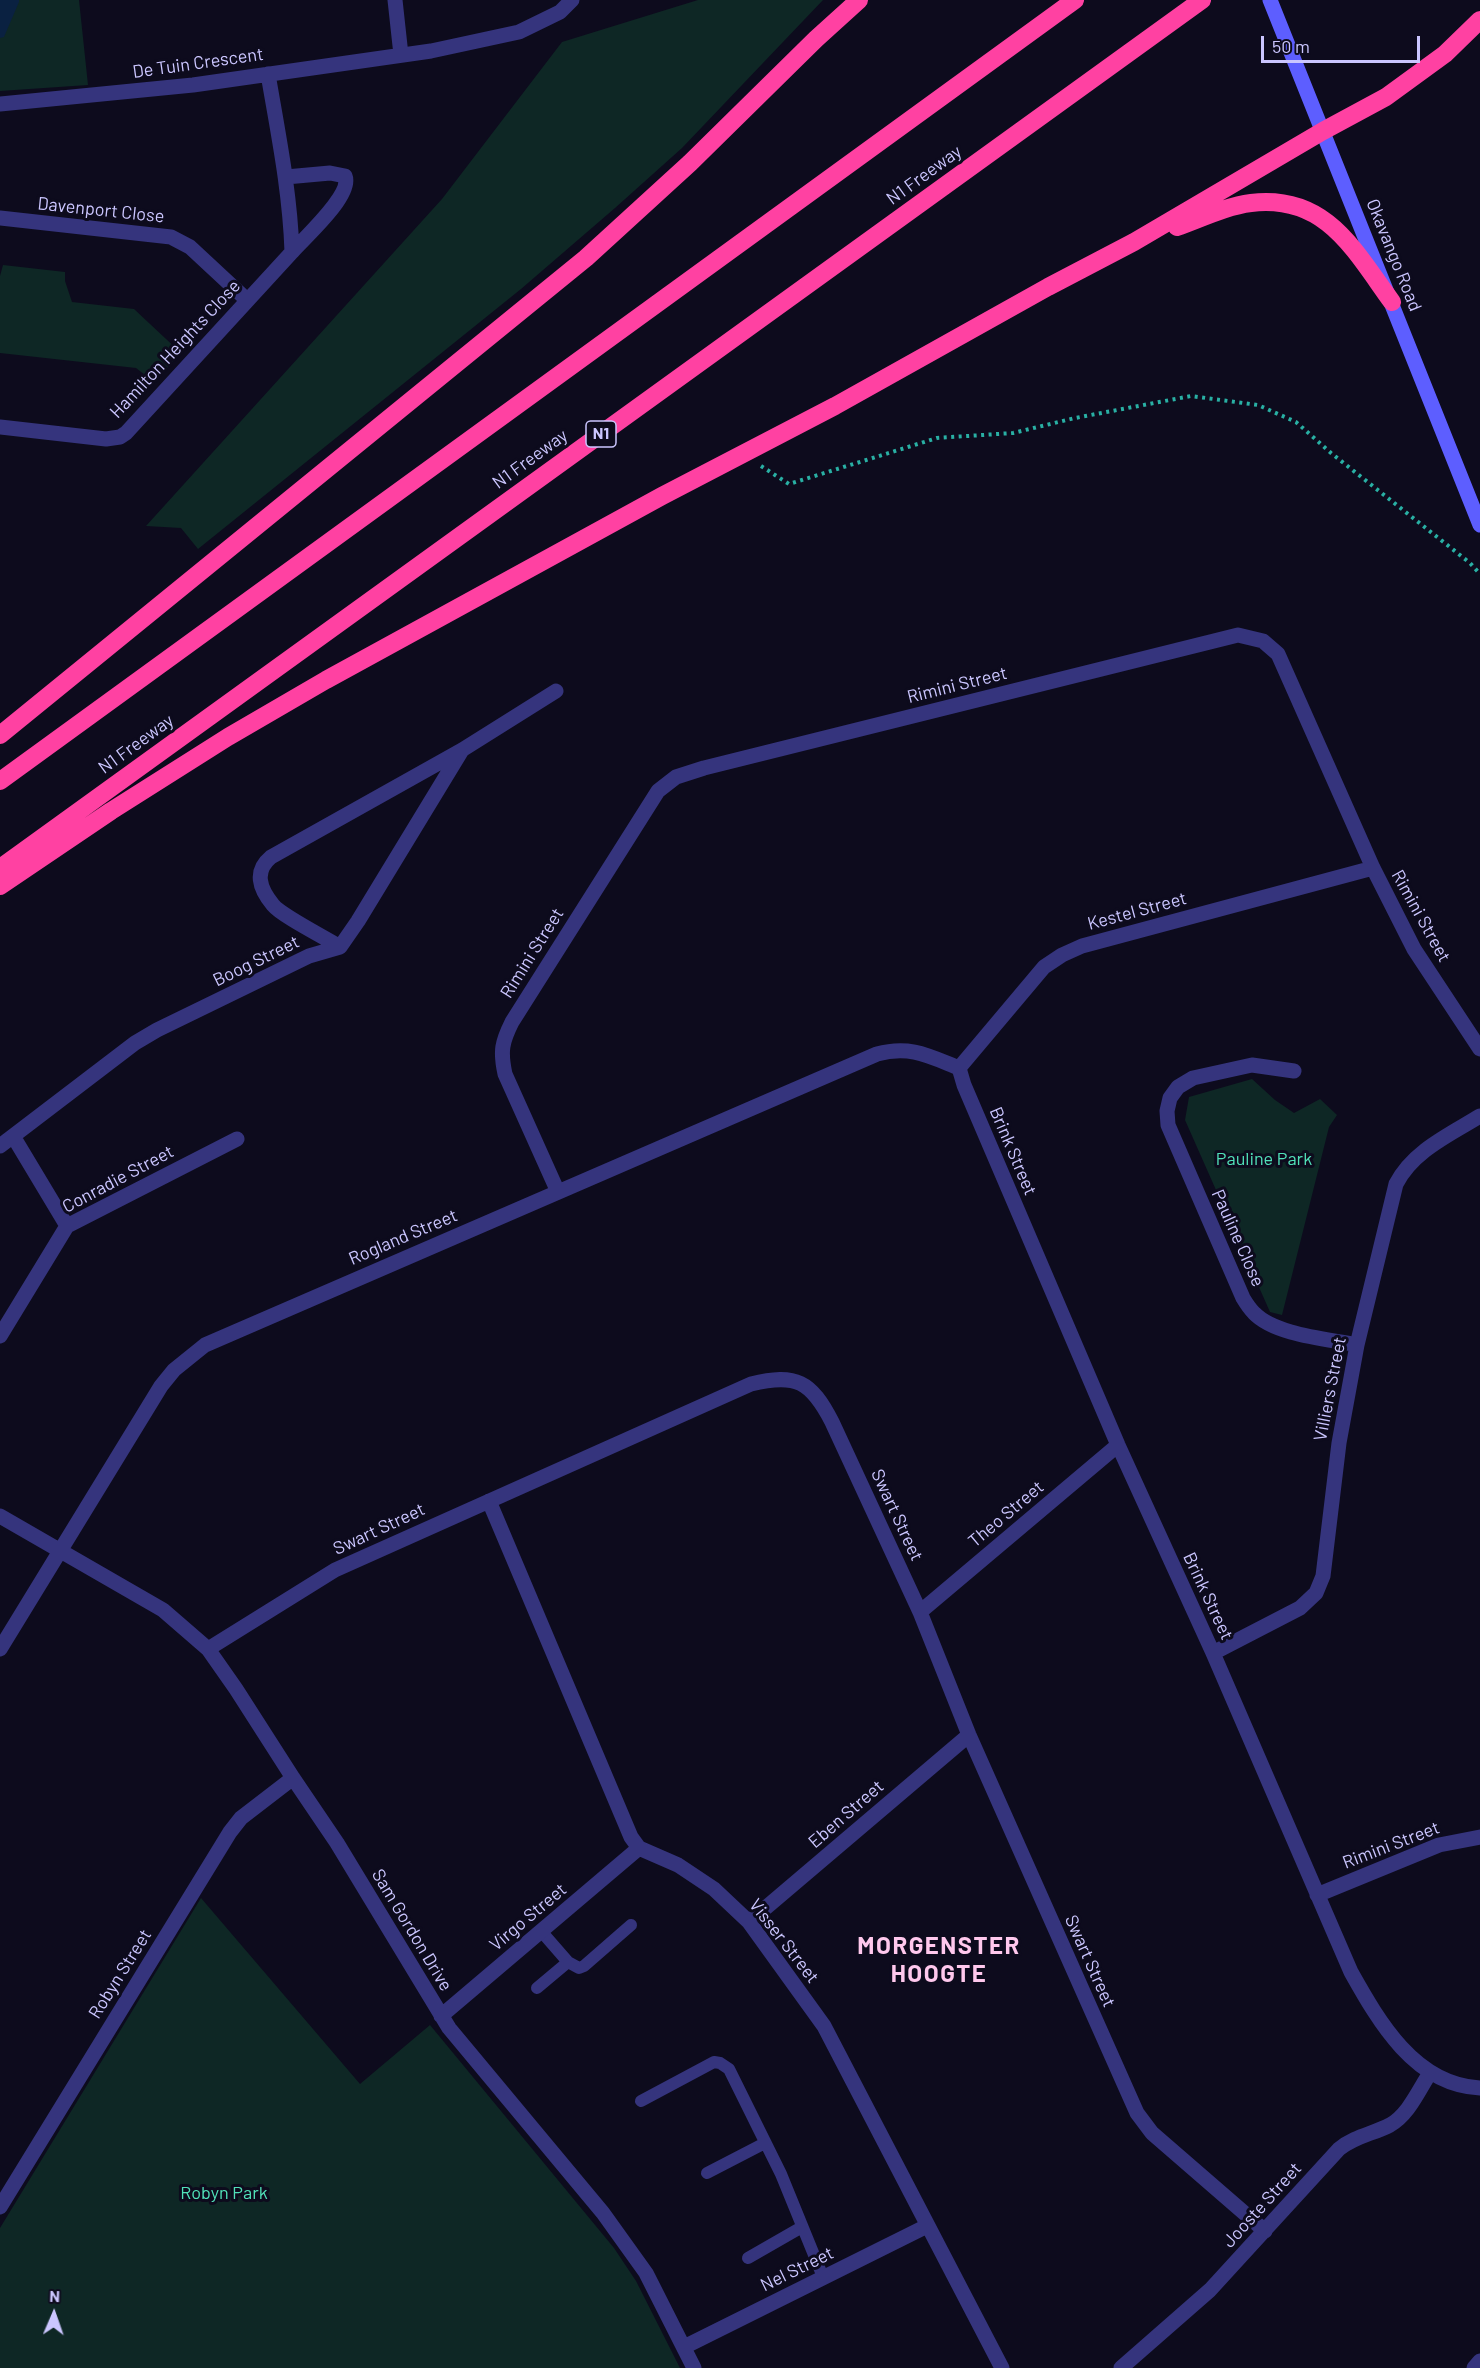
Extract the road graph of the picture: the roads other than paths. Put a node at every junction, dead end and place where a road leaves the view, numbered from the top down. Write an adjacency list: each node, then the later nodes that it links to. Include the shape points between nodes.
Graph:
1 (395, 0): 8 (street)
2 (572, 0): 8 (street, De Tuin Crescent, via 560,12 519,32)
3 (859, 0): 21 (highway, via 586,258)
4 (1075, 0): 23 (highway)
5 (1202, 0): 24 (highway, N1 Freeway / N1)
6 (1270, 0): 11 (main road, Okavango Road)
7 (1480, 20): 11 (highway, via 1445,54 1386,97)
8 (401, 55): 9 (street, De Tuin Crescent)
9 (268, 74): 10 (street, De Tuin Crescent, via 120,94); 12 (street)
10 (0, 104)
11 (1323, 131): 14 (highway); 17 (main road, Okavango Road)
12 (286, 177): 15 (street); 15 (street, Hamilton Heights Close, via 330,173 345,176 347,182 337,202)
13 (0, 218): 16 (street, Davenport Close, via 171,237 190,247)
14 (1134, 243): 17 (highway, via 1250,203 1293,205 1340,232); 26 (highway, via 479,595 276,709 111,811)
15 (292, 252): 16 (street, Hamilton Heights Close)
16 (247, 300): 18 (street, Hamilton Heights Close, via 120,437)
17 (1392, 302): 19 (main road, Okavango Road)
18 (0, 427)
19 (1480, 525)
20 (556, 692): 22 (street)
21 (0, 735)
22 (462, 750): 27 (street); 27 (street, via 262,865 262,886 274,906)
23 (0, 781)
24 (0, 868)
25 (1373, 868): 28 (street, Rimini Street, via 1414,949); 29 (street, Kestel Street, via 1062,954 1044,967); 35 (street, Rimini Street, via 1278,654 1263,641 1238,635 676,777 657,791 503,1039 505,1074)
26 (0, 886)
27 (340, 947): 32 (street, Boog Street, via 309,956 157,1030)
28 (1480, 1049)
29 (959, 1068): 35 (street, Rogland Street, via 904,1049 877,1054); 39 (street, Brink Street)
30 (1294, 1071): 38 (street, Pauline Close, via 1252,1065 1193,1078 1178,1087 1170,1098 1168,1125 1243,1298 1255,1314 1298,1334)
31 (1480, 1116): 38 (street, Villiers Street, via 1418,1155 1404,1169 1396,1184)
32 (13, 1136): 34 (street, Boog Street); 36 (street)
33 (237, 1139): 36 (street, Conradie Street)
34 (0, 1146)
35 (558, 1192): 42 (street, Rogland Street, via 222,1337 190,1356 161,1386)
36 (67, 1226): 37 (street, Conradie Street)
37 (0, 1336)
38 (1357, 1345): 46 (street, Villiers Street, via 1338,1443 1323,1576 1316,1593 1300,1608)
39 (1118, 1445): 43 (street, Theo Street); 46 (street, Brink Street)
40 (489, 1501): 43 (street, Swart Street, via 751,1384 792,1380 809,1388 823,1403); 45 (street, Swart Street, via 335,1570); 50 (street, via 631,1838)
41 (0, 1516): 42 (street, Sam Gordon Drive)
42 (59, 1551): 44 (street, Rogland Street); 45 (street, Sam Gordon Drive, via 163,1610)
43 (920, 1612): 47 (street, Swart Street)
44 (0, 1649)
45 (208, 1649): 48 (street, Sam Gordon Drive)
46 (1213, 1653): 51 (street, Brink Street)
47 (969, 1735): 52 (street, Eben Street); 66 (street, Swart Street, via 1137,2113 1152,2133)
48 (293, 1778): 57 (street, Sam Gordon Drive); 63 (street, Robyn Street, via 230,1832)
49 (1480, 1838): 51 (street, Rimini Street, via 1439,1845)
50 (639, 1848): 52 (street, Visser Street, via 678,1864 714,1889); 54 (street, Virgo Street)
51 (1317, 1895): 58 (street, Brink Street, via 1367,2000 1390,2034)
52 (749, 1922): 64 (street, Visser Street, via 824,2026)
53 (631, 1925): 55 (lane, via 584,1966 579,1968)
54 (541, 1931): 55 (lane); 57 (street, Virgo Street)
55 (568, 1962): 56 (lane)
56 (537, 1988)
57 (441, 2016): 69 (street, Sam Gordon Drive, via 603,2213 646,2272)
58 (1430, 2073): 59 (street, Brink Street, via 1466,2087); 66 (street, Jooste Street, via 1400,2118 1339,2149)
59 (1480, 2088)
60 (641, 2101): 61 (lane, via 714,2062 720,2063 729,2069)
61 (765, 2143): 62 (lane); 65 (lane)
62 (707, 2173)
63 (0, 2207)
64 (927, 2226): 68 (street, Nel Street); 72 (street, Visser Street)
65 (802, 2227): 67 (lane); 68 (lane)
66 (1265, 2231): 73 (street, Jooste Street, via 1210,2290)
67 (748, 2258)
68 (823, 2277): 69 (street, Nel Street)
69 (684, 2347): 71 (street, Sam Gordon Drive)
70 (1480, 2361): 74 (street)
71 (694, 2368)
72 (1002, 2368)
73 (1121, 2368)
74 (1474, 2368)

